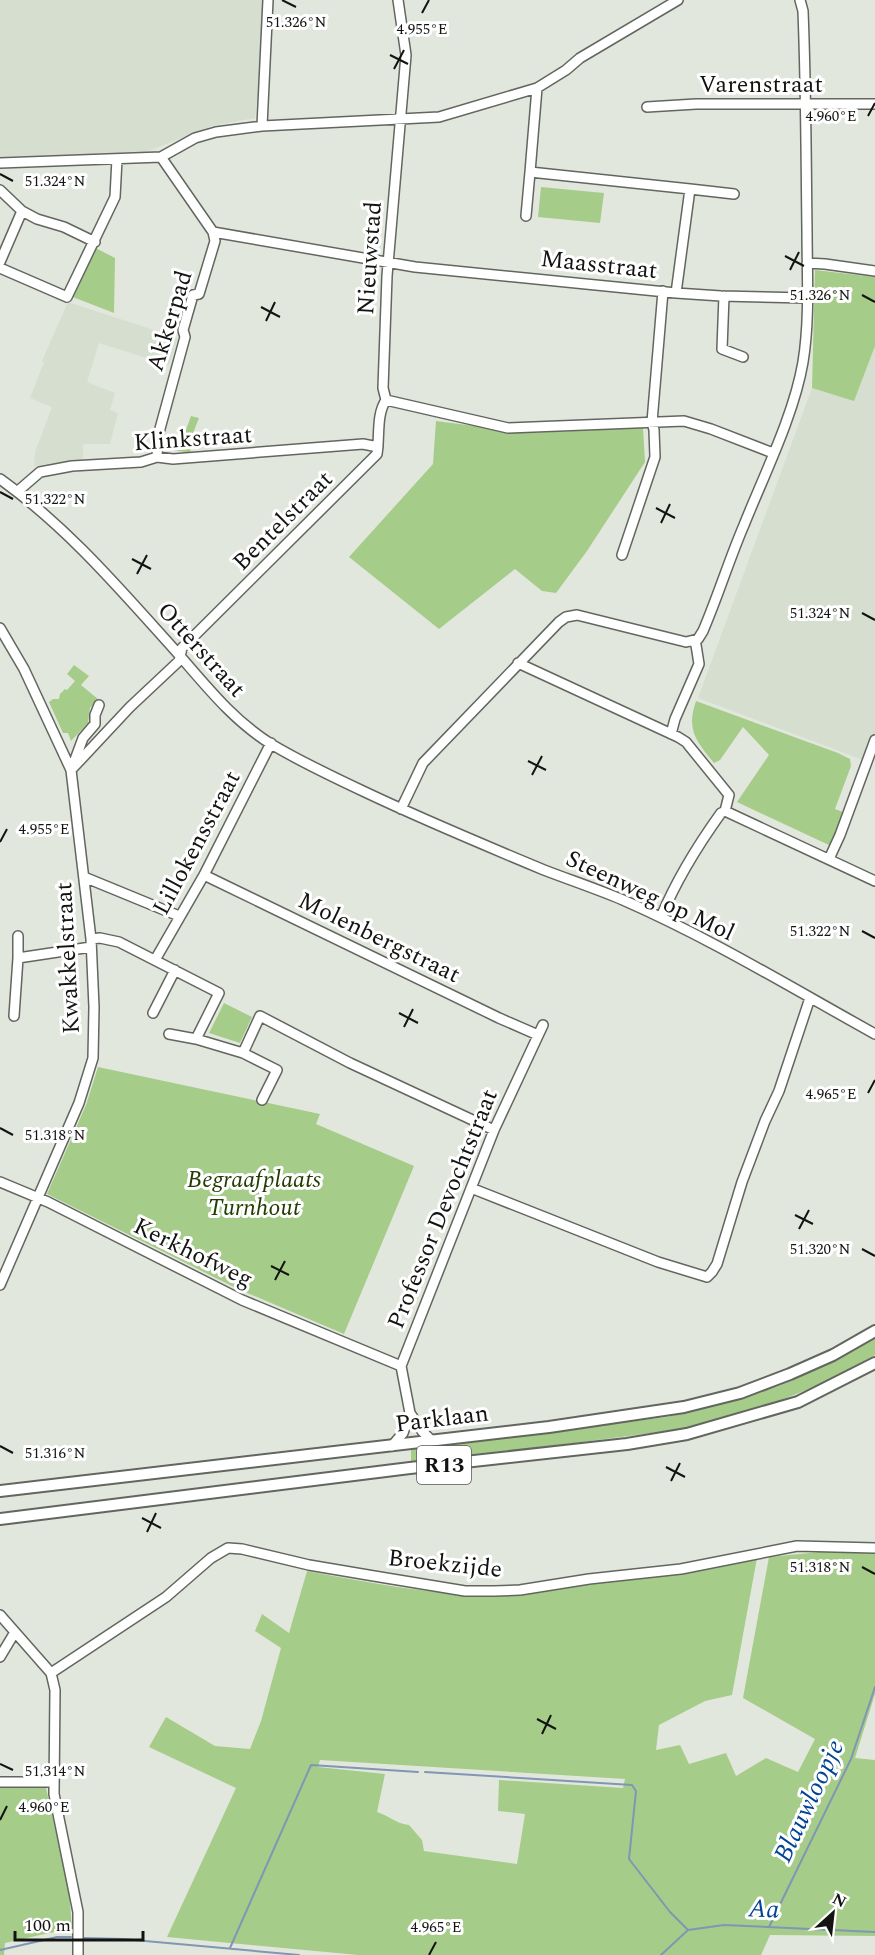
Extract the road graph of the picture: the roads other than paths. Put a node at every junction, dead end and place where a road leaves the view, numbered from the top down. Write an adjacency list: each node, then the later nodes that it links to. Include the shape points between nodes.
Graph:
1 (268, 0): 10 (street)
2 (398, 0): 9 (street, Nieuwstad, via 406,55)
3 (678, 0): 5 (street)
4 (800, 0): 6 (street)
5 (537, 88): 9 (street, via 439,117); 14 (street)
6 (806, 103): 7 (street, Varenstraat); 8 (street, Varenstraat); 24 (street)
7 (875, 104)
8 (647, 107)
9 (400, 119): 10 (street); 23 (street, Nieuwstad)
10 (262, 126): 11 (street, via 195,138)
11 (161, 157): 12 (street); 20 (street)
12 (117, 159): 13 (street); 21 (street, via 115,197)
13 (0, 163)
14 (530, 172): 15 (street); 19 (street)
15 (690, 189): 17 (street); 28 (street)
16 (0, 190): 18 (street)
17 (734, 194)
18 (22, 211): 21 (street); 22 (street)
19 (525, 216)
20 (213, 232): 23 (street, Maasstraat); 36 (street, Akkerpad, via 215,241 199,294 193,295 183,330 185,337 158,436)
21 (95, 242): 25 (street, via 67,297)
22 (0, 262)
23 (388, 263): 27 (street, Maasstraat); 32 (street, Nieuwstad, via 383,388)
24 (807, 263): 26 (street); 30 (street)
25 (0, 268)
26 (875, 271)
27 (663, 291): 28 (street, Maasstraat); 33 (street)
28 (676, 292): 29 (street, Maasstraat)
29 (724, 296): 30 (street, Maasstraat); 31 (street, via 722,349)
30 (806, 298): 35 (street, via 803,362)
31 (743, 357)
32 (386, 400): 33 (street, via 507,428); 34 (street, via 380,415)
33 (652, 422): 35 (street, via 697,424); 39 (street, via 655,458)
34 (378, 447): 36 (street, Klinkstraat, via 363,444 173,459); 42 (street, Bentelstraat, via 377,454 182,648)
35 (773, 453): 41 (street, via 703,632)
36 (157, 457): 38 (street, Klinkstraat, via 39,472)
37 (0, 479): 38 (street, Otterstraat)
38 (18, 491): 42 (street, Otterstraat, via 62,529)
39 (622, 555)
40 (0, 628): 48 (street, Kwakkelstraat, via 29,680)
41 (694, 642): 43 (street, via 577,615 554,626); 45 (street, via 699,664)
42 (180, 656): 47 (street, Otterstraat, via 228,710); 48 (street, Bentelstraat)
43 (518, 663): 45 (street); 49 (street, via 423,763)
44 (99, 705): 48 (street, via 95,724 83,738)
45 (670, 734): 50 (street, via 686,742 723,786 729,795)
46 (875, 740): 51 (street)
47 (271, 743): 49 (street, Otterstraat); 52 (street, Lillokensstraat)
48 (70, 770): 53 (street, Kwakkelstraat)
49 (401, 809): 56 (street, Steenweg op Mol)
50 (725, 811): 51 (street); 56 (street, via 700,844)
51 (829, 859): 54 (street)
52 (204, 874): 55 (street, Lillokensstraat); 68 (street, Molenbergstraat)
53 (84, 877): 55 (street); 58 (street, Kwakkelstraat)
54 (875, 881)
55 (179, 916): 60 (street, Lillokensstraat)
56 (660, 917): 62 (street, Steenweg op Mol)
57 (18, 936): 59 (street)
58 (91, 943): 59 (street); 60 (street, via 100,938 119,942); 75 (street, Kwakkelstraat, via 93,1058 79,1103)
59 (18, 958): 64 (street)
60 (155, 960): 61 (street)
61 (174, 970): 63 (street); 69 (street, via 219,993)
62 (810, 998): 67 (street, Steenweg op Mol); 74 (street, via 779,1091 742,1182 717,1264 707,1277 664,1264)
63 (153, 1013)
64 (15, 1016)
65 (543, 1025): 68 (street, Professor Devochtstraat)
66 (170, 1034): 69 (street)
67 (875, 1034)
68 (538, 1035): 72 (street, Professor Devochtstraat)
69 (196, 1039): 70 (street)
70 (243, 1053): 71 (street, via 277,1070); 72 (street, via 260,1016)
71 (262, 1100)
72 (494, 1130): 74 (street, Professor Devochtstraat)
73 (0, 1182): 75 (street, Kerkhofweg)
74 (471, 1188): 79 (street, Professor Devochtstraat)
75 (37, 1198): 76 (street, Kwakkelstraat); 79 (street, Kerkhofweg, via 242,1300)
76 (0, 1285)
77 (875, 1331): 81 (main road, Parklaan / R13, via 790,1374 740,1393 684,1407)
78 (875, 1363): 84 (main road, Parklaan / R13, via 798,1402 687,1434)
79 (401, 1366): 80 (street, Professor Devochtstraat)
80 (410, 1413): 81 (street, Professor Devochtstraat); 82 (street, via 403,1433)
81 (432, 1441): 82 (main road, Parklaan / R13)
82 (392, 1446): 83 (main road, Parklaan / R13)
83 (0, 1491)
84 (0, 1519)
85 (875, 1548): 89 (street, Broekzijde, via 798,1546 681,1569 494,1591 465,1591 228,1548 166,1597)
86 (0, 1615): 87 (street)
87 (15, 1632): 88 (street); 89 (street)
88 (0, 1657)
89 (51, 1673): 91 (street, via 55,1690)
90 (0, 1782): 91 (street)
91 (54, 1782): 92 (street, via 59,1827 78,1912)
92 (78, 1955)

